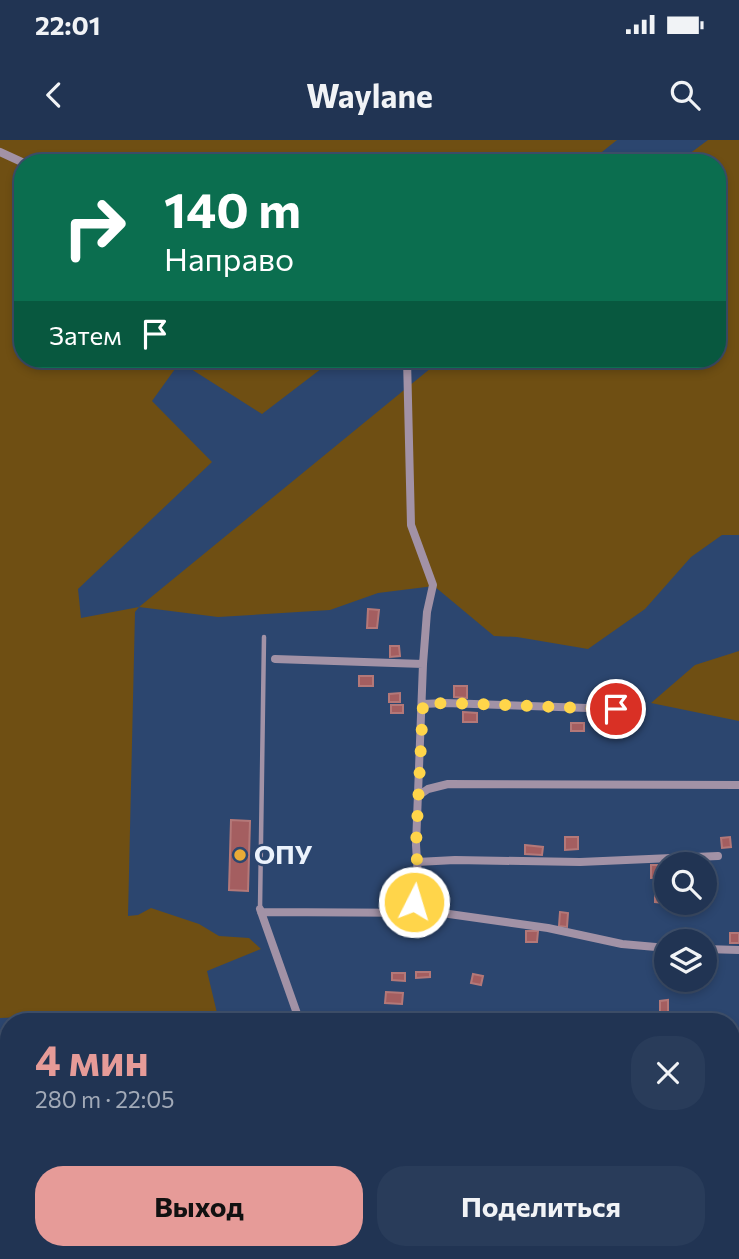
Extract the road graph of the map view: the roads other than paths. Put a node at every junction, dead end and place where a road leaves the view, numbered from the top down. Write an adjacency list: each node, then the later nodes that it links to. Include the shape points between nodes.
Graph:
1 (407, 368): 4 (street, via 411,525 433,584)
2 (264, 637): 11 (lane)
3 (275, 659): 4 (street)
4 (423, 664): 5 (street)
5 (423, 704): 6 (street); 8 (street)
6 (616, 709)
7 (739, 785): 8 (street, via 448,784)
8 (418, 796): 10 (street)
9 (718, 856): 10 (street)
10 (417, 863): 12 (street)
11 (260, 910): 12 (street); 16 (street)
12 (411, 914): 13 (street, via 442,913)
13 (654, 947)
14 (717, 949): 15 (street)
15 (739, 950)
16 (297, 1013)

